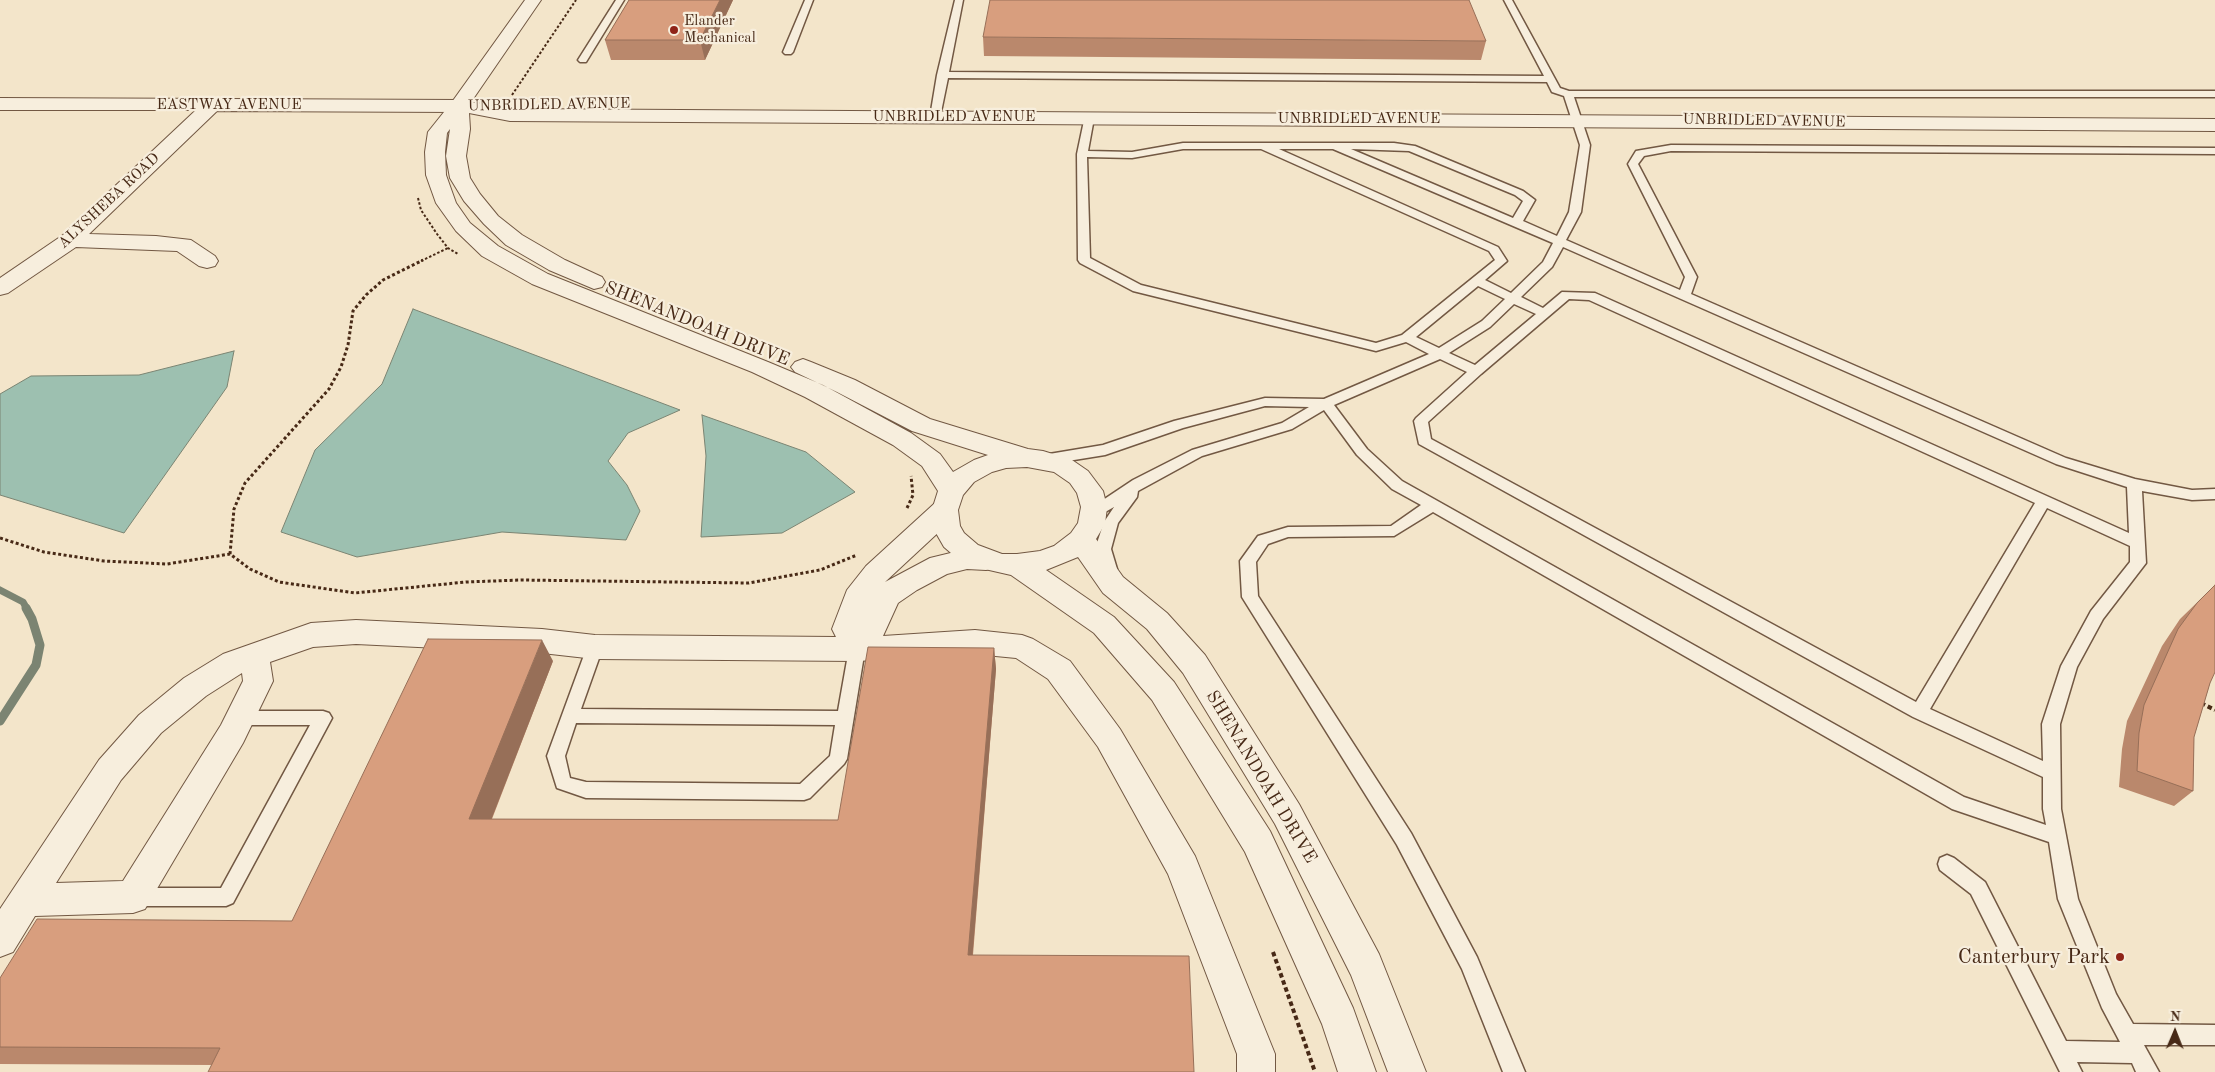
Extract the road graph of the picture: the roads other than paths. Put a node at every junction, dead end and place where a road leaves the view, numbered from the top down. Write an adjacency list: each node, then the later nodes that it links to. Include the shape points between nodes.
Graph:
1 (533, 0): 13 (street, SHENANDOAH DRIVE)
2 (620, 0): 7 (lane)
3 (809, 0): 6 (lane)
4 (959, 0): 8 (lane)
5 (1508, 0): 9 (lane)
6 (788, 52)
7 (583, 60)
8 (942, 75): 9 (lane); 15 (lane)
9 (1550, 78): 14 (lane)
10 (2215, 94): 14 (lane)
11 (0, 104): 12 (street, EASTWAY AVENUE)
12 (211, 106): 13 (street, EASTWAY AVENUE); 24 (street, ALYSHEBA ROAD)
13 (459, 106): 15 (street, UNBRIDLED AVENUE); 15 (street, UNBRIDLED AVENUE, via 510,115); 36 (street, SHENANDOAH DRIVE, via 456,156 460,178 471,197 514,240 607,288 775,354 921,424); 40 (street, SHENANDOAH DRIVE, via 438,132 436,175 446,203 463,228 490,251 540,279 814,391 902,439 930,460)
14 (1572, 107): 15 (street, UNBRIDLED AVENUE); 16 (street, UNBRIDLED AVENUE); 17 (street, UNBRIDLED AVENUE); 18 (street, UNBRIDLED AVENUE); 25 (lane, via 1585,145 1575,212)
15 (936, 111): 17 (street, UNBRIDLED AVENUE)
16 (2215, 111)
17 (1089, 118): 22 (lane)
18 (2215, 124)
19 (1264, 147): 20 (lane); 22 (lane, via 1183,146 1132,155); 27 (lane, via 1494,249 1501,261)
20 (1337, 147): 23 (lane); 23 (lane, via 1411,148 1519,193 1529,200)
21 (2215, 151): 29 (lane, via 1671,148 1640,153 1633,164 1691,277)
22 (1082, 154): 32 (lane, via 1084,260 1137,288 1299,330 1376,347)
23 (1516, 223): 25 (lane)
24 (71, 240): 26 (street, via 156,242 183,246); 28 (street, ALYSHEBA ROAD)
25 (1559, 242): 29 (lane); 30 (lane, via 1548,264)
26 (207, 261)
27 (1477, 281): 30 (lane); 32 (lane)
28 (0, 288)
29 (1684, 296): 38 (lane, via 2062,461)
30 (1513, 298): 31 (lane); 33 (lane, via 1486,324)
31 (1544, 313): 34 (lane); 41 (lane, via 1566,294 1591,296)
32 (1408, 338): 33 (lane)
33 (1439, 354): 34 (lane); 35 (lane)
34 (1476, 371): 52 (lane, via 1421,421 1424,441)
35 (1326, 403): 36 (lane, via 1265,402 1179,424 1105,450); 37 (lane, via 1287,426 1197,453); 42 (lane, via 1362,452 1397,485)
36 (1035, 459): 40 (street, via 1004,460 983,466 965,476); 43 (street, via 1063,466 1079,477 1090,491)
37 (1138, 484): 43 (lane); 47 (lane, via 1111,522 1103,549)
38 (2134, 484): 39 (lane, via 2192,494); 45 (lane)
39 (2215, 494)
40 (949, 500): 46 (street, via 946,526 954,540 968,552); 48 (street, via 876,574)
41 (2044, 501): 45 (lane); 52 (lane)
42 (1433, 505): 57 (lane, via 1958,803); 69 (lane, via 1394,531 1288,532 1263,540 1248,561 1250,597 1404,839 1470,964)
43 (1093, 514): 44 (street, via 1091,524)
44 (1080, 540): 46 (street, via 1064,553 1042,561); 47 (street, SHENANDOAH DRIVE)
45 (2138, 542): 56 (lane, via 2138,563 2098,615 2069,666 2051,724)
46 (1002, 563): 48 (street, via 967,559 940,565 907,582); 67 (street, SHENANDOAH DRIVE, via 1104,625 1163,691 1258,842 1340,1021)
47 (1113, 585): 68 (street, SHENANDOAH DRIVE, via 1158,621 1194,664 1287,814 1366,967)
48 (876, 592): 50 (street, via 873,627)
49 (596, 647): 50 (street); 51 (street, via 542,641 356,632 310,635); 53 (lane)
50 (857, 648): 55 (lane); 66 (street, via 975,642 1022,647 1059,670 1110,738 1183,867 1256,1054)
51 (254, 655): 54 (street, via 258,681); 60 (street, via 234,663 195,687 150,724 110,770)
52 (1919, 712): 56 (lane)
53 (570, 716): 55 (lane); 55 (lane, via 556,756 563,783 586,790 804,792 838,759)
54 (240, 718): 59 (street); 59 (lane, via 323,718 226,897)
55 (844, 718)
56 (2051, 773): 57 (lane)
57 (2057, 838): 62 (lane, via 2068,899 2109,1001)
58 (1947, 864): 64 (lane, via 1978,888)
59 (133, 897): 60 (street)
60 (26, 900): 61 (street)
61 (0, 940)
62 (2127, 1034): 63 (lane); 65 (lane)
63 (2215, 1035)
64 (2060, 1051): 65 (lane); 70 (lane)
65 (2138, 1053): 71 (lane)
66 (1256, 1072)
67 (1357, 1072)
68 (1407, 1072)
69 (1514, 1072)
70 (2071, 1072)
71 (2148, 1072)

